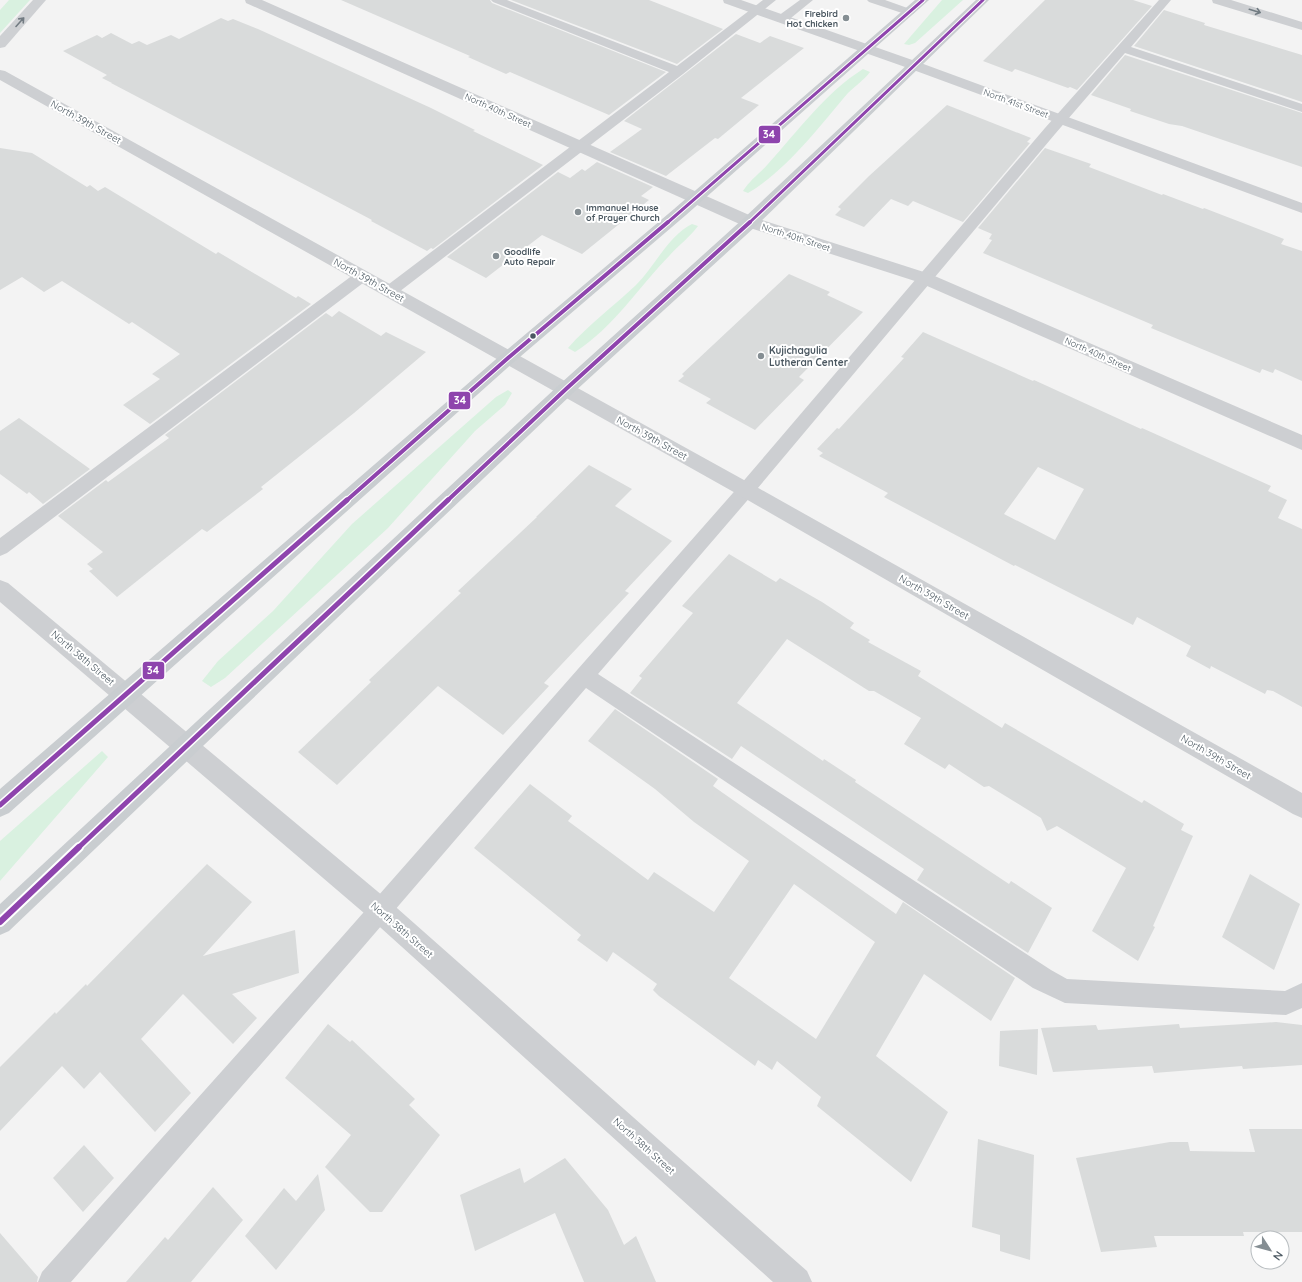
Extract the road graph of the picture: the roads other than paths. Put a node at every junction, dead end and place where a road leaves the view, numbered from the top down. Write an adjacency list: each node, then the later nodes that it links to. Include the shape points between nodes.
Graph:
1 (40, 0): 16 (street, one-way to 1)
2 (251, 0): 24 (street, North 40th Street)
3 (497, 0): 20 (lane)
4 (729, 0): 12 (street, North 41st Street)
5 (770, 0): 12 (lane)
6 (807, 0): 14 (lane)
7 (873, 0): 13 (lane)
8 (923, 0): 13 (main road)
9 (983, 0): 19 (main road)
10 (1165, 0): 17 (lane)
11 (1218, 0): 15 (street, one-way to 15)
12 (757, 10): 14 (street, North 41st Street); 20 (lane)
13 (909, 12): 18 (main road)
14 (782, 19): 18 (street, North 41st Street)
15 (1302, 26)
16 (0, 44)
17 (1123, 48): 22 (lane); 23 (lane)
18 (867, 49): 19 (street, North 41st Street); 25 (main road)
19 (913, 66): 23 (street, North 41st Street); 27 (main road)
20 (679, 71): 24 (lane)
21 (0, 74): 28 (street, North 39th Street)
22 (1302, 108)
23 (1060, 119): 26 (street, North 41st Street); 29 (lane)
24 (581, 146): 25 (street, North 40th Street); 30 (lane)
25 (696, 198): 27 (street, North 40th Street); 31 (main road)
26 (1302, 208)
27 (750, 222): 29 (street, North 40th Street); 32 (main road)
28 (362, 276): 30 (street, North 39th Street); 35 (lane)
29 (924, 278): 33 (street, North 40th Street); 34 (lane)
30 (390, 292): 31 (street, North 39th Street)
31 (508, 358): 32 (street, North 39th Street); 38 (main road)
32 (566, 389): 34 (street, North 39th Street); 39 (main road)
33 (1302, 443)
34 (746, 490): 37 (lane); 41 (street, North 39th Street)
35 (0, 548)
36 (0, 589): 38 (street, North 38th Street)
37 (584, 676): 42 (lane); 44 (lane, via 1042,979 1065,991 1286,1003)
38 (127, 695): 39 (street, North 38th Street); 40 (main road)
39 (186, 748): 42 (street, North 38th Street); 43 (main road)
40 (0, 805)
41 (1302, 806)
42 (380, 910): 45 (lane); 46 (street, North 38th Street)
43 (0, 922)
44 (1302, 995)
45 (52, 1282)
46 (796, 1282)

